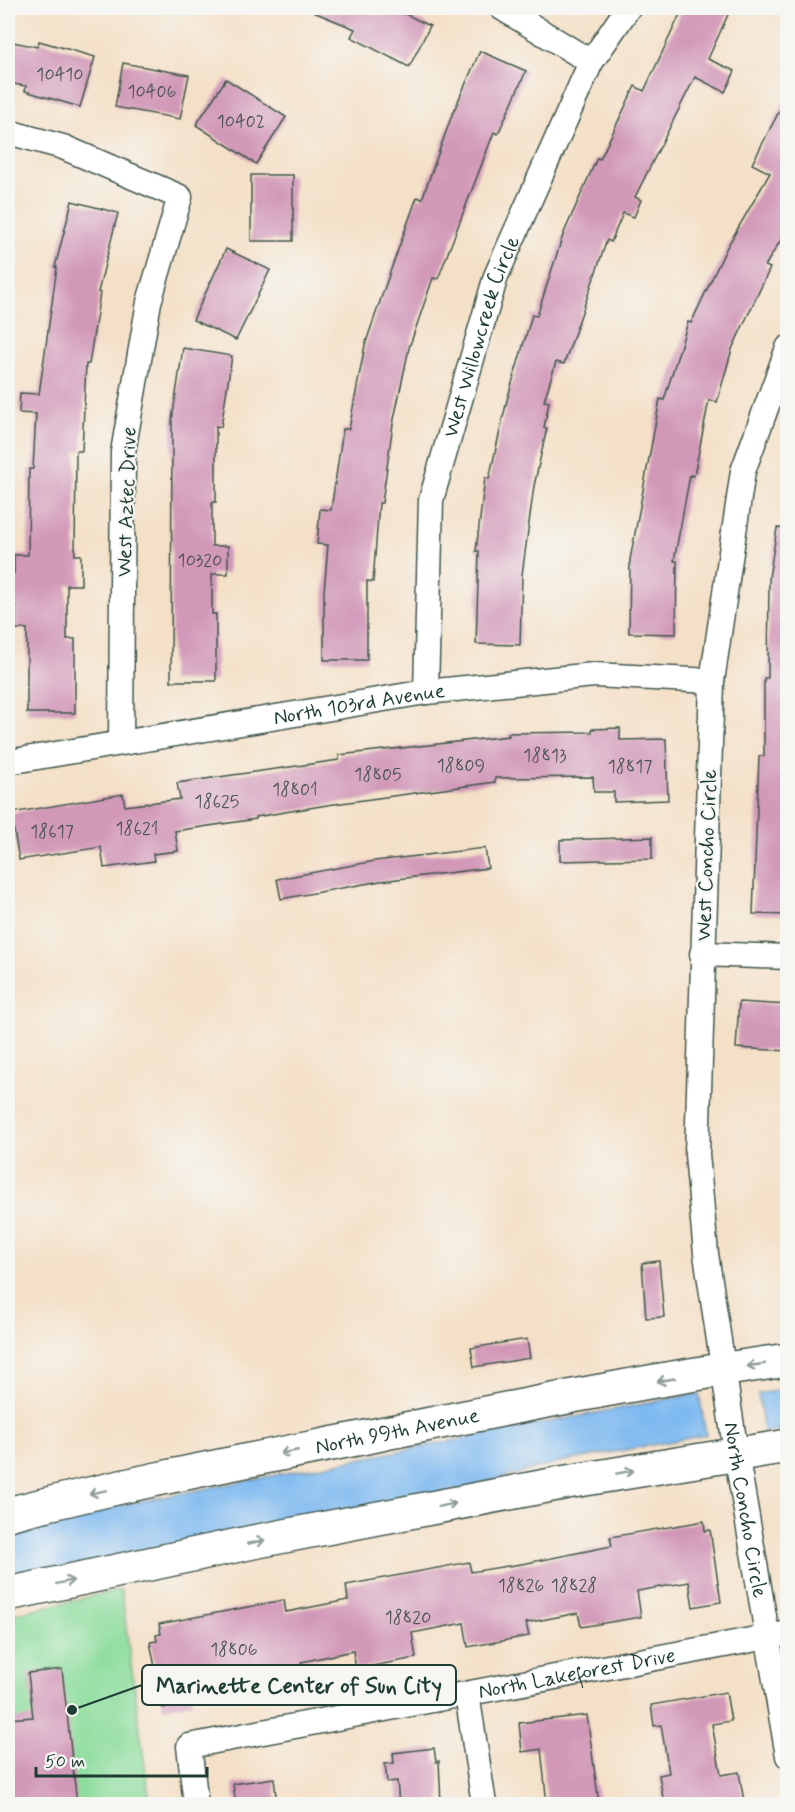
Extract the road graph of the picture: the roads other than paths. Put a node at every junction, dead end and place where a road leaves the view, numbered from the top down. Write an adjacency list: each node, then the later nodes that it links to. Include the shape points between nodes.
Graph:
1 (502, 8): 3 (street)
2 (628, 8): 3 (street, West Willowcreek Circle)
3 (591, 62): 7 (street, West Willowcreek Circle, via 496,276 431,500)
4 (8, 132): 8 (street, West Aztec Drive, via 63,147 180,197 149,302 123,452)
5 (788, 348): 6 (street, West Concho Circle, via 743,471)
6 (712, 681): 7 (street, North 103rd Avenue, via 594,675); 10 (street, West Concho Circle)
7 (426, 692): 8 (street, North 103rd Avenue)
8 (121, 742): 9 (street, North 103rd Avenue)
9 (8, 762)
10 (702, 954): 11 (street); 13 (street, West Concho Circle, via 697,1154 706,1254)
11 (788, 957)
12 (788, 1360): 13 (main road, North 99th Avenue, one-way to 13)
13 (724, 1369): 15 (street, North Concho Circle); 16 (main road, North 99th Avenue, one-way to 16, via 229,1464)
14 (788, 1446): 15 (main road)
15 (736, 1454): 17 (main road, one-way to 15, via 265,1540); 18 (street, North Concho Circle)
16 (8, 1514)
17 (8, 1594)
18 (777, 1635): 19 (street, North Lakeforest Drive); 20 (street, North Concho Circle)
19 (467, 1694): 21 (street, North Lakeforest Drive, via 189,1746); 22 (street)
20 (788, 1756)
21 (196, 1804)
22 (484, 1804)

